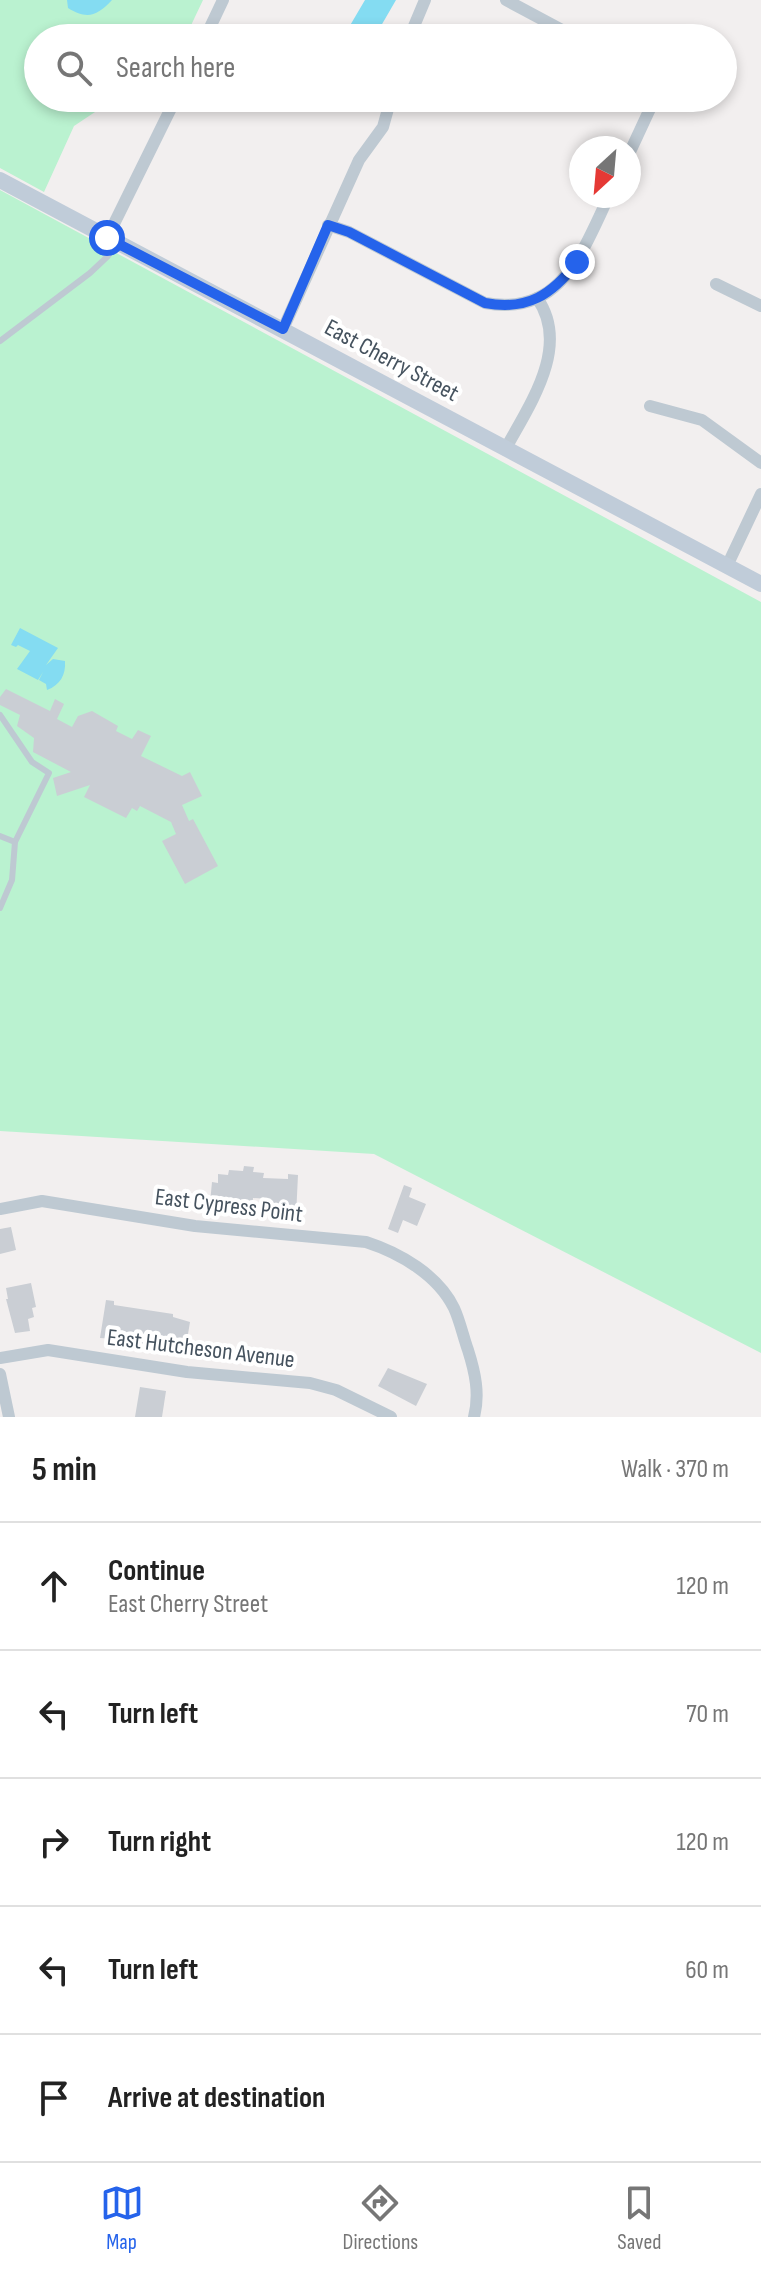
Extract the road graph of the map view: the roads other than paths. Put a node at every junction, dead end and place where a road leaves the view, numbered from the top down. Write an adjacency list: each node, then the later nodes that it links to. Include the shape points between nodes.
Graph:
1 (223, 0): 4 (street)
2 (425, 0): 5 (street)
3 (506, 0): 6 (street)
4 (212, 24)
5 (415, 24)
6 (551, 24)
7 (170, 112): 14 (street)
8 (387, 112): 13 (street)
9 (648, 112): 10 (street)
10 (637, 136)
11 (0, 180): 14 (street, East Cherry Street)
12 (603, 208): 16 (street, via 577,262 561,283)
13 (328, 225): 16 (street, via 485,303 520,305); 18 (street)
14 (112, 240): 18 (street, East Cherry Street); 19 (lane, via 108,256 92,271)
15 (716, 284): 17 (street)
16 (537, 298): 21 (street, via 546,310 548,365)
17 (761, 306)
18 (283, 329): 21 (street, East Cherry Street)
19 (0, 341)
20 (650, 406): 22 (street, via 702,420)
21 (506, 448): 24 (street, East Cherry Street)
22 (761, 463)
23 (761, 494): 24 (street)
24 (727, 566): 25 (street, East Cherry Street)
25 (761, 584)
26 (0, 715): 28 (lane, via 32,762 49,773)
27 (0, 836): 28 (lane)
28 (15, 842): 29 (lane, via 12,880)
29 (0, 908)
30 (0, 1209): 35 (street, East Cypress Point, via 42,1201 195,1226 379,1246 422,1270 454,1309 475,1372)
31 (0, 1358): 34 (street, East Hutcheson Avenue, via 48,1350 187,1372 310,1383)
32 (0, 1374): 33 (street)
33 (9, 1417)
34 (391, 1417)
35 (474, 1417)

